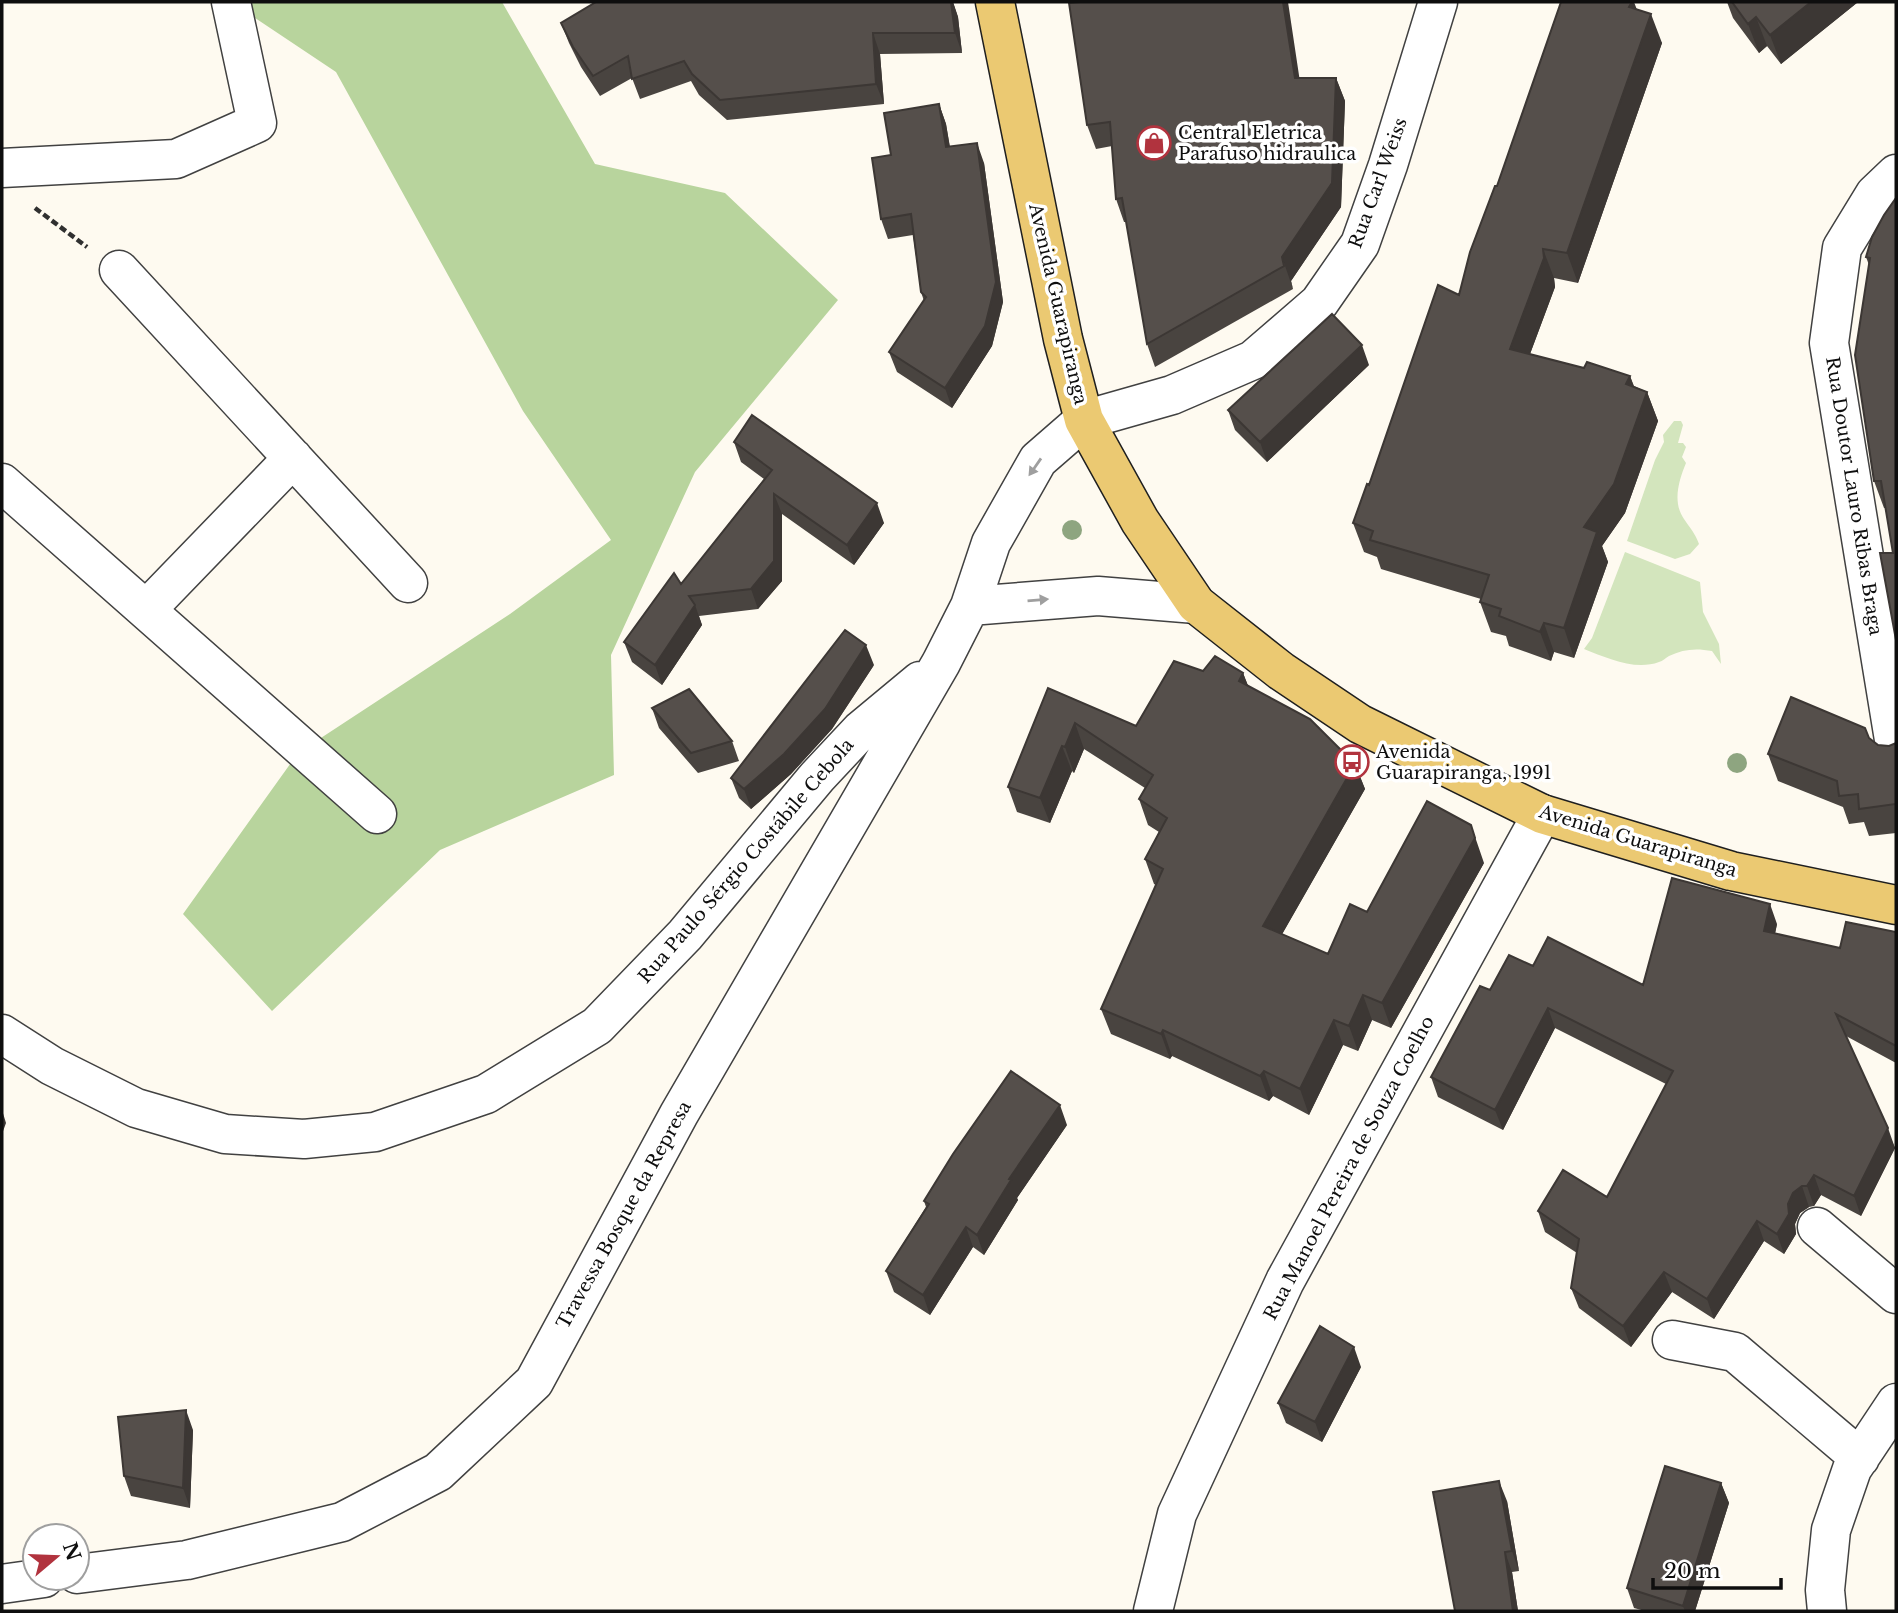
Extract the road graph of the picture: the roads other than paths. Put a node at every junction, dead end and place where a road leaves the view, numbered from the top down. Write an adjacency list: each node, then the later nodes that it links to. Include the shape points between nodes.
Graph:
1 (231, 2): 4 (street, via 257,123 176,159)
2 (995, 2): 7 (main road, Avenida Guarapiranga, via 1063,339)
3 (1438, 2): 7 (street, Rua Carl Weiss, via 1360,244 1319,303 1253,360 1172,396)
4 (2, 168)
5 (1896, 174): 15 (street, Rua Doutor Lauro Ribas Braga, via 1875,194 1842,248 1829,344)
6 (119, 270): 8 (street)
7 (1084, 420): 11 (main road, Avenida Guarapiranga, via 1140,521); 12 (street, Travessa Bosque da Represa, one-way to 12, via 1038,460 991,543)
8 (293, 458): 10 (street); 13 (street)
9 (2, 483): 13 (street)
10 (408, 583)
11 (1196, 604): 12 (street, one-way to 11, via 1098,597); 17 (main road, Avenida Guarapiranga, via 1281,671 1360,724)
12 (970, 606): 14 (street, Travessa Bosque da Represa)
13 (146, 610): 16 (street)
14 (941, 663): 19 (street, Rua Paulo Sérgio Costábile Cebola, via 861,730 685,935 597,1026 486,1094 375,1132 304,1139 225,1134 136,1108 52,1066); 25 (street, Travessa Bosque da Represa, via 678,1114 534,1382 438,1472 342,1522 187,1560)
15 (1896, 752)
16 (377, 814)
17 (1542, 814): 18 (main road, Avenida Guarapiranga, via 1731,870); 28 (street, Rua Manoel Pereira de Souza Coelho, via 1285,1281 1177,1514)
18 (1896, 905)
19 (2, 1034)
20 (1817, 1227): 21 (street)
21 (1896, 1294)
22 (1672, 1340): 24 (street, via 1735,1352)
23 (1896, 1403): 24 (street)
24 (1860, 1458): 29 (street, via 1831,1530)
25 (91, 1572)
26 (21, 1581): 27 (street)
27 (2, 1584)
28 (1153, 1611)
29 (1827, 1611)

